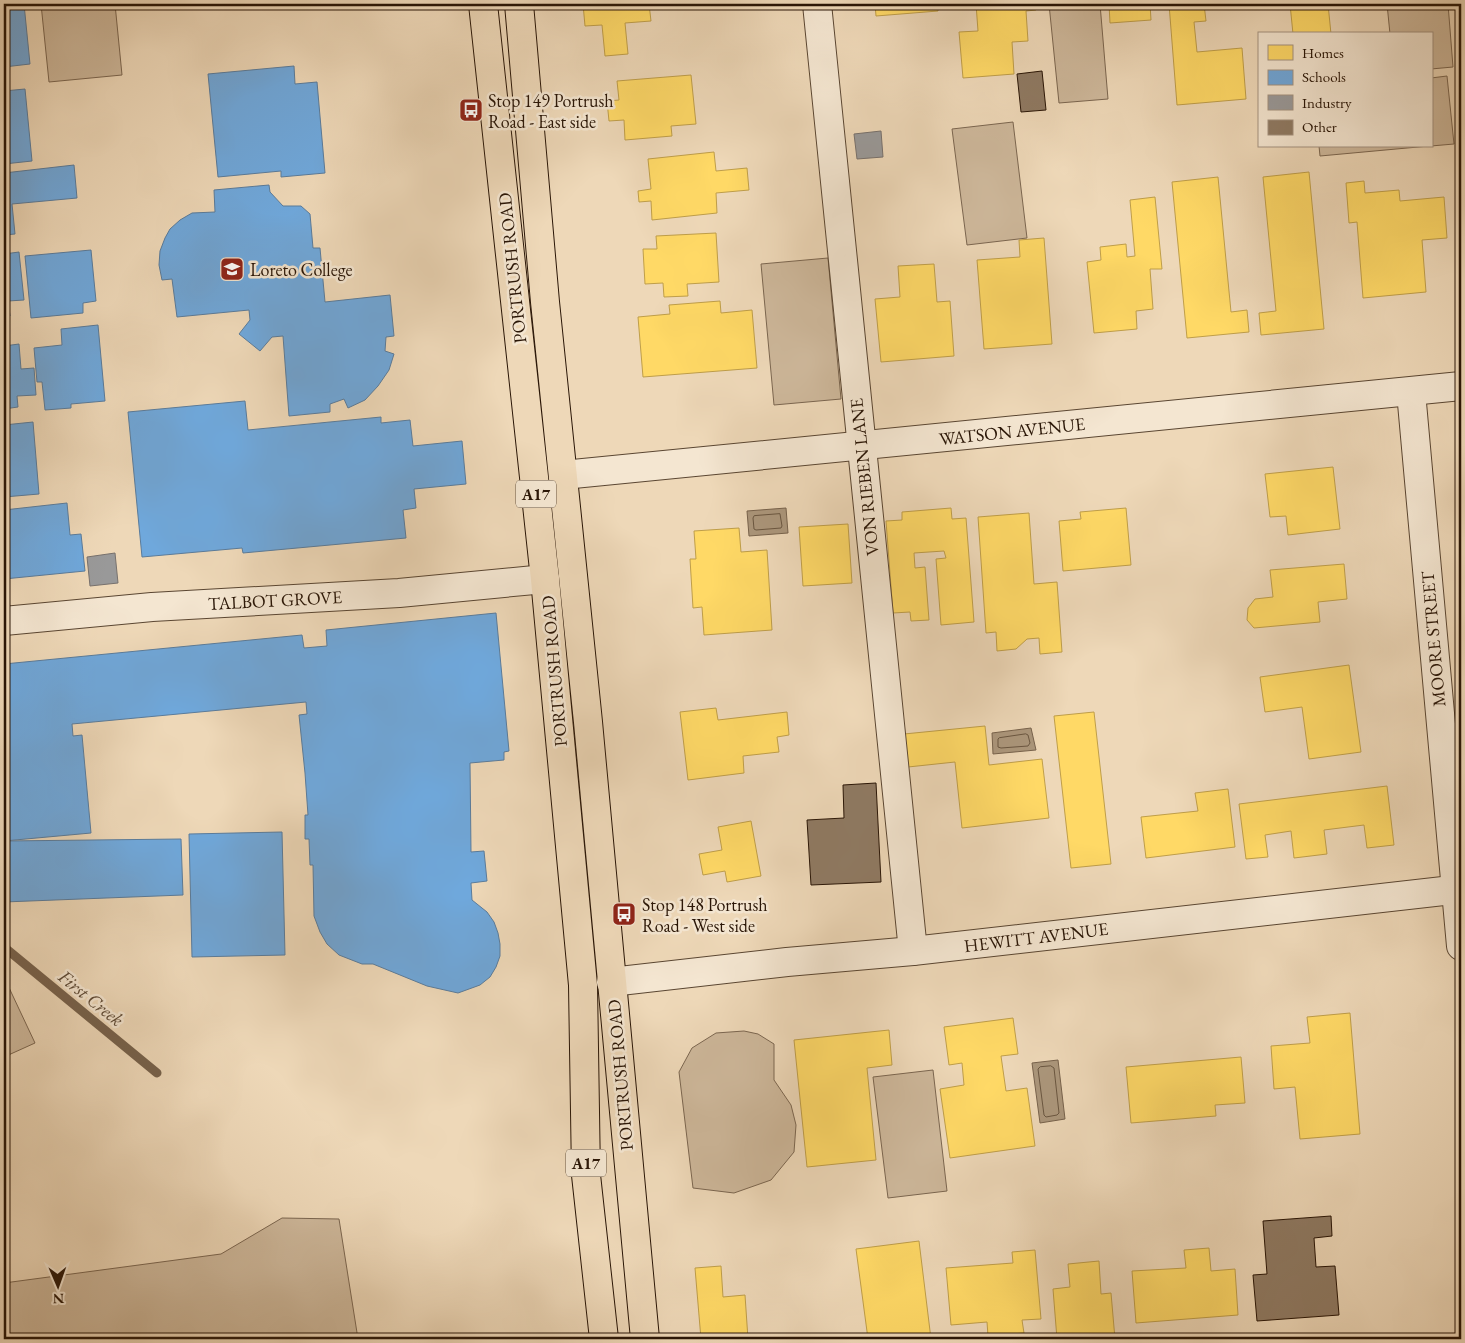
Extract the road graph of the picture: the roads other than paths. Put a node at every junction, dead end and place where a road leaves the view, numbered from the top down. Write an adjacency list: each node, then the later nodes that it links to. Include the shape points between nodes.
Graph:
1 (483, 4): 8 (highway, PORTRUSH ROAD / A17)
2 (519, 4): 7 (highway, PORTRUSH ROAD / A17)
3 (817, 4): 6 (street, VON RIEBEN LANE)
4 (1461, 386): 5 (street, WATSON AVENUE)
5 (1411, 392): 6 (street, WATSON AVENUE); 10 (street, MOORE STREET)
6 (861, 445): 7 (street, WATSON AVENUE); 12 (street, VON RIEBEN LANE)
7 (563, 475): 13 (highway, PORTRUSH ROAD / A17)
8 (545, 579): 9 (street, TALBOT GROVE); 14 (highway, PORTRUSH ROAD / A17, via 583,985 586,1175)
9 (4, 621)
10 (1458, 889): 11 (street, MOORE STREET); 12 (street, HEWITT AVENUE)
11 (1461, 946)
12 (912, 951): 13 (street, HEWITT AVENUE)
13 (611, 982): 15 (highway, PORTRUSH ROAD / A17)
14 (604, 1339)
15 (645, 1339)

